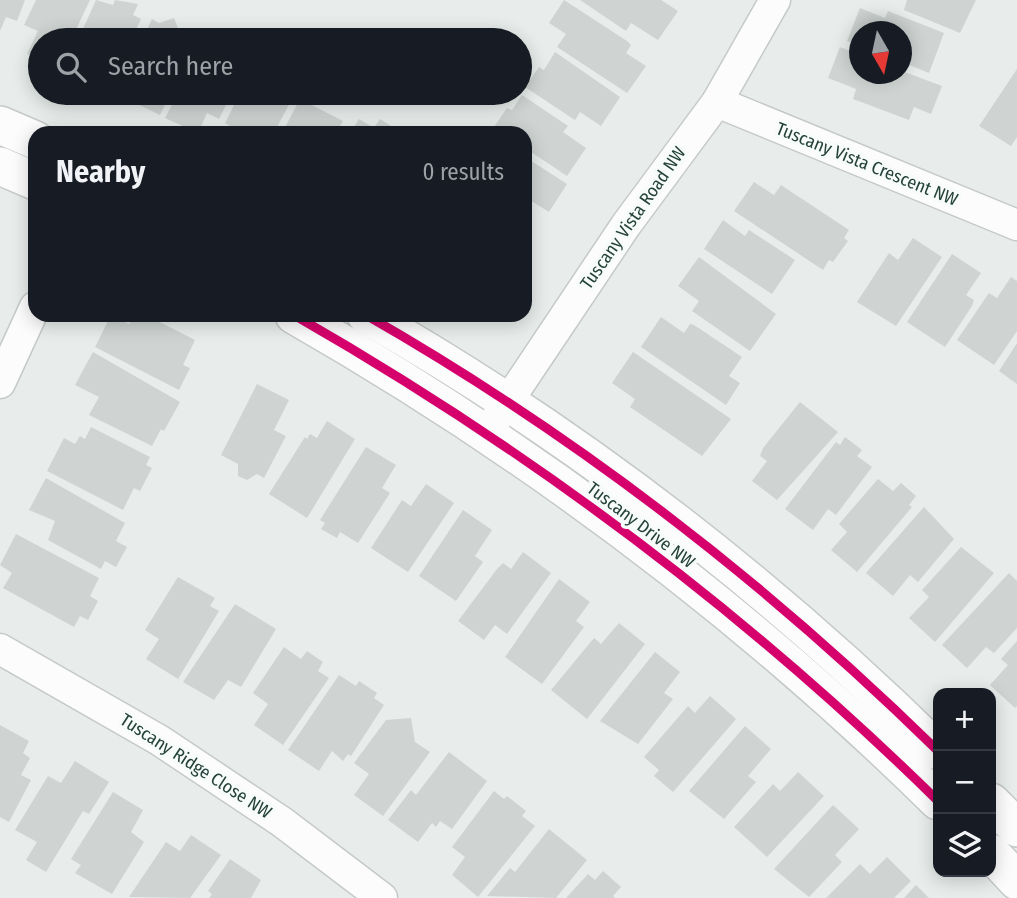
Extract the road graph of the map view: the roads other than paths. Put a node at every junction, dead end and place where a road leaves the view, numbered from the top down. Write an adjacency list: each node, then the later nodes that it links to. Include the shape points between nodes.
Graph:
1 (775, 0): 2 (street, Tuscany Vista Road NW)
2 (717, 102): 7 (street, Tuscany Vista Crescent NW); 12 (street, Tuscany Vista Road NW, via 626,225)
3 (0, 125): 4 (street)
4 (28, 137)
5 (0, 166): 6 (street)
6 (28, 178)
7 (1017, 225)
8 (28, 322): 11 (street)
9 (305, 322): 13 (street, Tuscany Drive NW)
10 (378, 322): 12 (street, Tuscany Drive NW)
11 (0, 383)
12 (508, 400): 13 (street, Tuscany Vista Road NW); 15 (street, Tuscany Drive NW, via 714,553)
13 (487, 435): 16 (street, Tuscany Drive NW, via 585,502 741,623)
14 (0, 649): 21 (street, Tuscany Ridge Close NW, via 159,740 282,822)
15 (933, 746)
16 (933, 796)
17 (996, 807): 18 (street)
18 (1017, 828)
19 (996, 858): 20 (street)
20 (1017, 881)
21 (382, 898)

